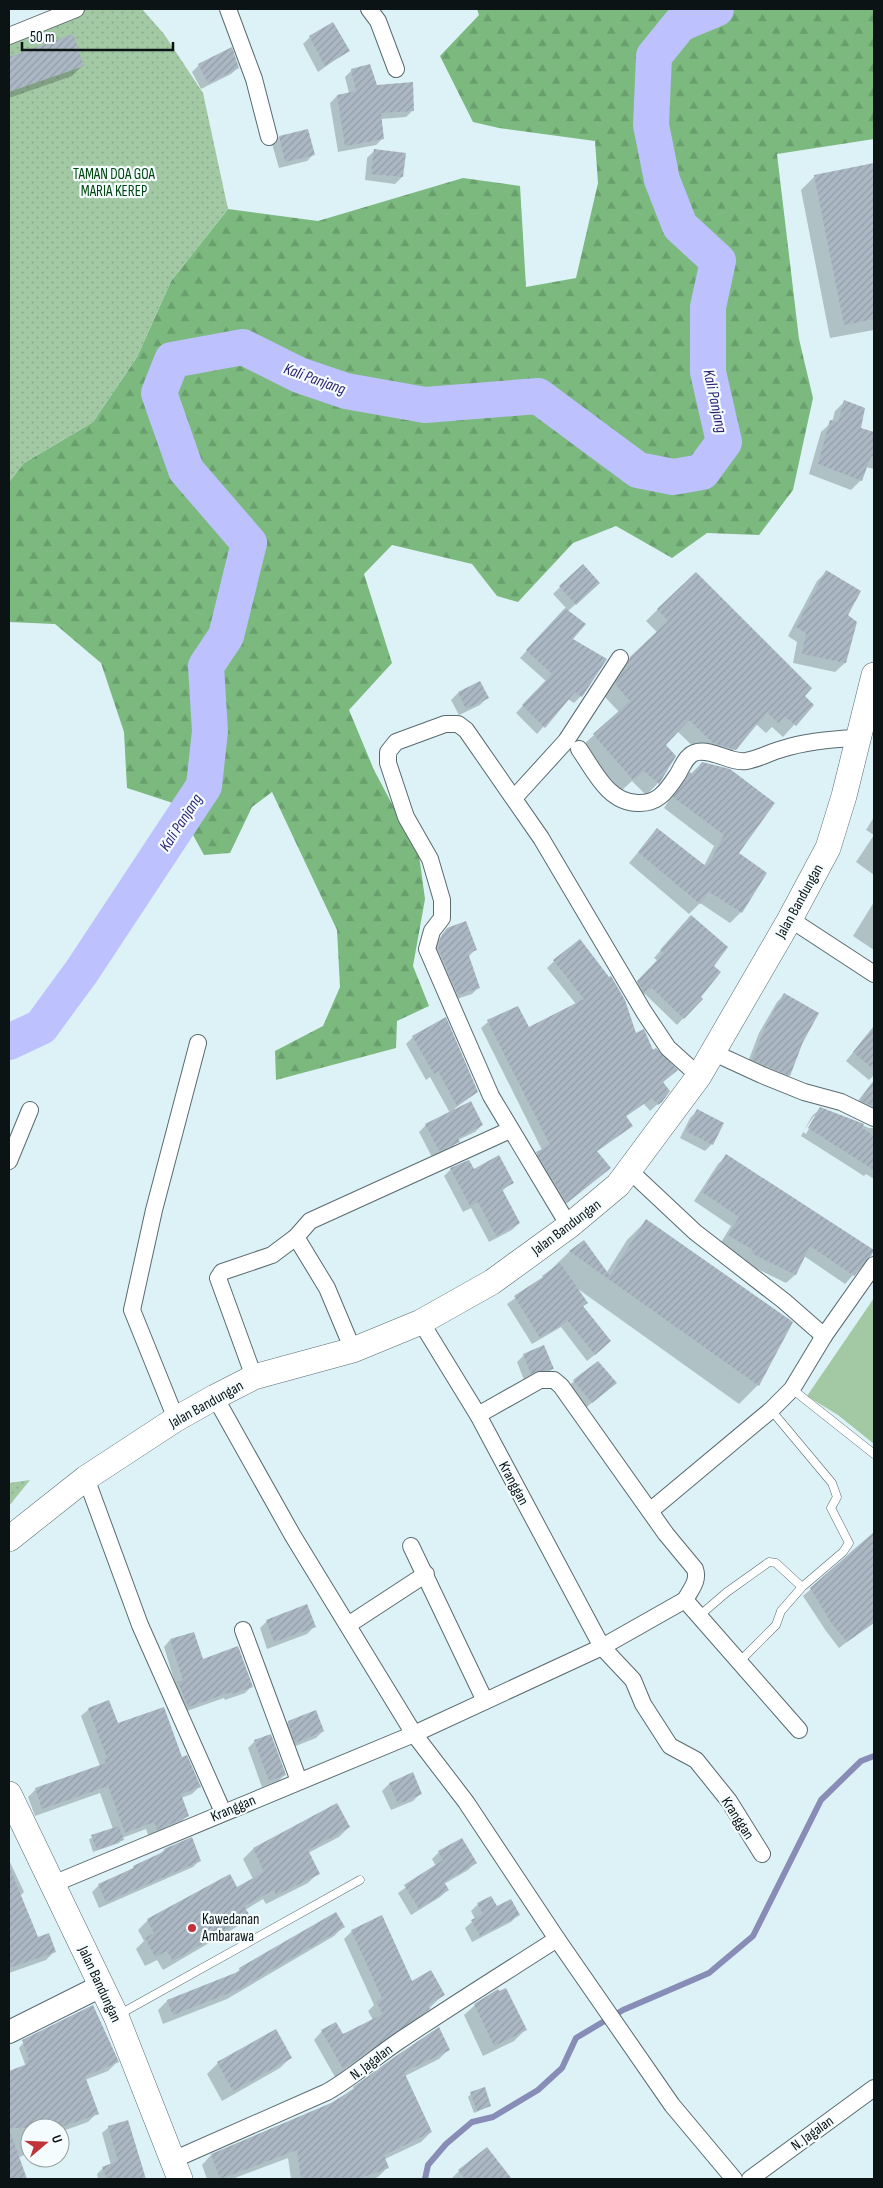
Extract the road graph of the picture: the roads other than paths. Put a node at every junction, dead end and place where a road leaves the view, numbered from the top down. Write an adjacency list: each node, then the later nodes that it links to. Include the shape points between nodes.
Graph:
1 (76, 9): 4 (street)
2 (228, 9): 7 (street, via 254,79)
3 (369, 9): 6 (street, via 378,22)
4 (58, 12): 5 (street)
5 (9, 36)
6 (396, 69)
7 (269, 137)
8 (620, 658): 12 (street, via 566,741)
9 (874, 675): 10 (main road, Jalan Bandungan)
10 (858, 738): 11 (street, via 820,739 745,761 696,752 688,756 667,791 647,804 618,800); 13 (main road, Jalan Bandungan, via 828,848)
11 (579, 749)
12 (515, 798): 17 (street, via 644,1012 668,1048); 20 (street, via 466,730 458,724 445,724 396,742 388,752 388,762 406,816 430,859 442,900 442,918 432,931 428,949 491,1096)
13 (790, 919): 14 (street); 16 (main road, Jalan Bandungan)
14 (874, 974)
15 (198, 1043): 34 (street, via 154,1210 132,1310)
16 (712, 1052): 17 (main road, Jalan Bandungan); 19 (street, via 762,1076 841,1102)
17 (698, 1076): 22 (main road, Jalan Bandungan)
18 (30, 1110): 21 (street)
19 (874, 1118)
20 (510, 1130): 23 (street); 24 (street, via 310,1221)
21 (9, 1161)
22 (630, 1171): 23 (main road, Jalan Bandungan); 27 (street, via 695,1232)
23 (569, 1226): 26 (main road, Jalan Bandungan, via 492,1282)
24 (296, 1237): 28 (street, via 327,1288); 29 (street, via 272,1255 222,1272 218,1278)
25 (874, 1265): 27 (street)
26 (421, 1322): 28 (main road, Jalan Bandungan); 33 (street, Kranggan)
27 (824, 1336): 30 (street)
28 (353, 1350): 29 (main road, Jalan Bandungan)
29 (254, 1377): 31 (main road, Jalan Bandungan)
30 (792, 1390): 32 (street); 35 (lane)
31 (215, 1397): 34 (main road, Jalan Bandungan); 44 (street, via 308,1562)
32 (771, 1410): 37 (street); 41 (lane, via 832,1483 837,1497 831,1508 849,1543)
33 (478, 1415): 37 (street, via 540,1380 554,1380); 46 (street, Kranggan)
34 (176, 1419): 36 (main road, Jalan Bandungan)
35 (874, 1454)
36 (86, 1478): 38 (main road, Jalan Bandungan); 53 (street, via 140,1626)
37 (650, 1511): 42 (street, via 695,1568 695,1583)
38 (10, 1531)
39 (412, 1546): 40 (street)
40 (426, 1574): 44 (street); 48 (street)
41 (802, 1587): 43 (lane, via 776,1563 769,1562); 47 (lane, via 781,1611 776,1625)
42 (685, 1600): 43 (street); 46 (street, Kranggan)
43 (699, 1616): 47 (street)
44 (348, 1625): 50 (street)
45 (243, 1630): 51 (street)
46 (602, 1647): 48 (street, Kranggan); 54 (street, Kranggan, via 633,1680 670,1746 696,1760 729,1801)
47 (739, 1662): 49 (street)
48 (485, 1701): 50 (street, Kranggan)
49 (799, 1730)
50 (414, 1734): 51 (street, Kranggan); 57 (street, via 466,1802)
51 (299, 1781): 53 (street, Kranggan)
52 (9, 1794): 56 (main road, Jalan Bandungan)
53 (223, 1812): 56 (street, Kranggan)
54 (762, 1854)
55 (360, 1880): 59 (lane)
56 (53, 1884): 58 (main road, Jalan Bandungan)
57 (557, 1939): 62 (street, N. Jagalan, via 412,2032 351,2078); 63 (street, via 672,2105)
58 (101, 1986): 59 (main road, Jalan Bandungan); 60 (main road)
59 (116, 2016): 62 (main road, Jalan Bandungan)
60 (9, 2032)
61 (874, 2088): 64 (street, N. Jagalan)
62 (176, 2170)
63 (734, 2179)
64 (750, 2179)

